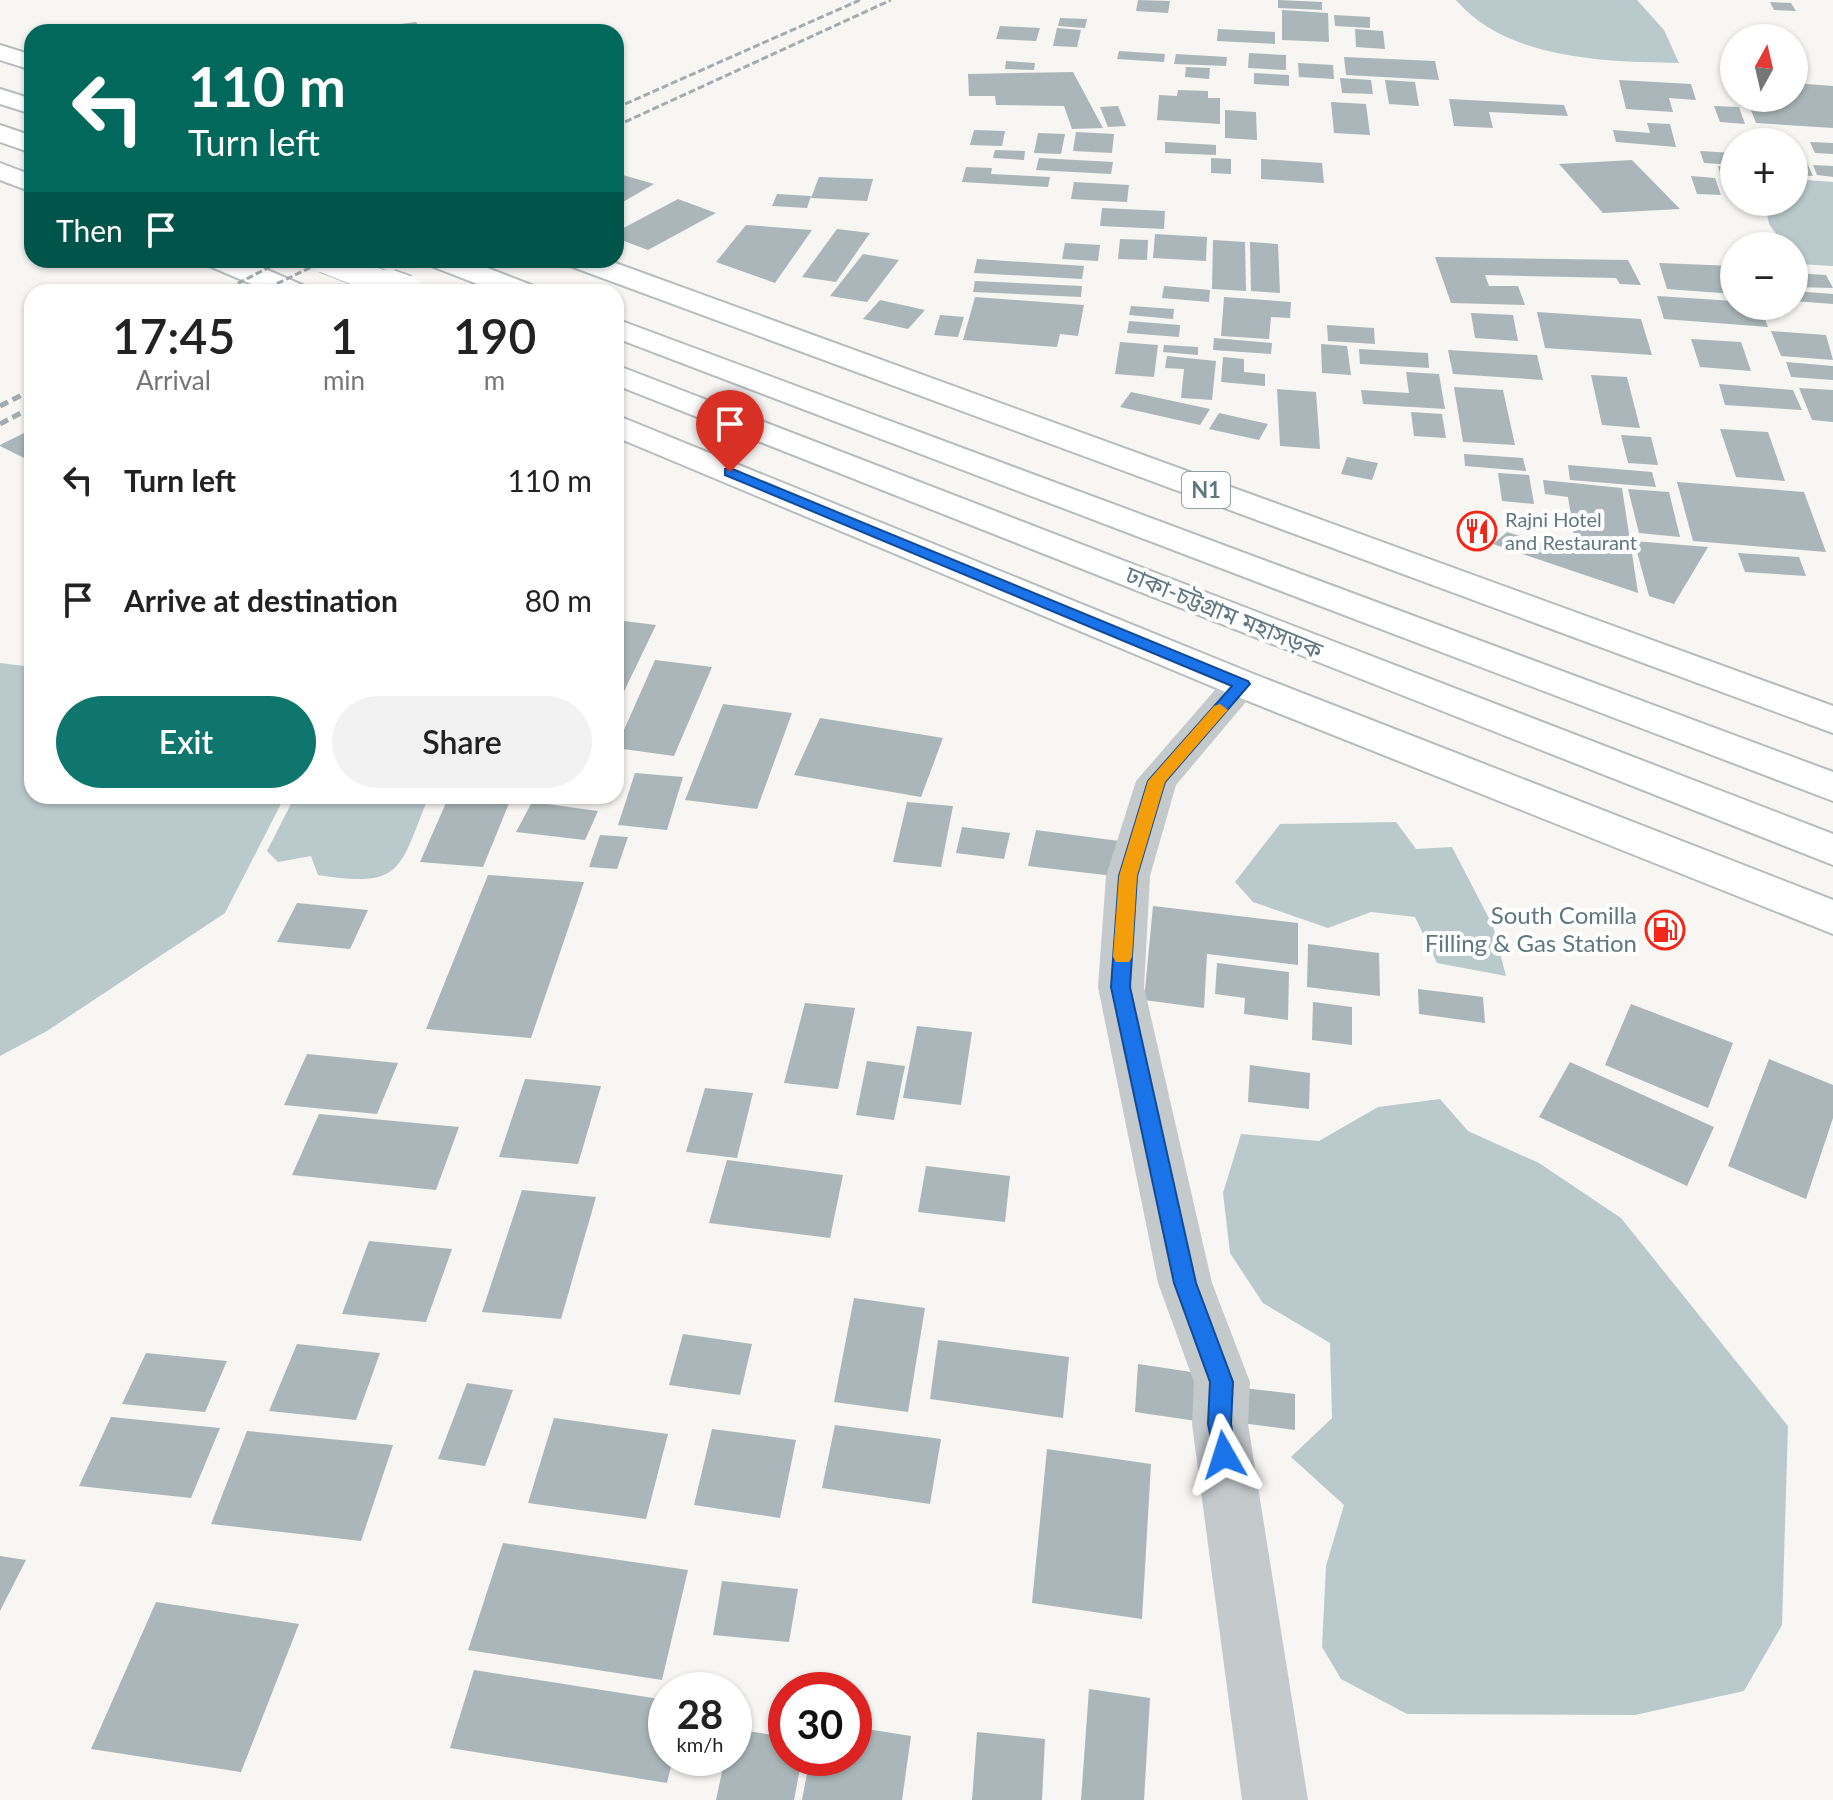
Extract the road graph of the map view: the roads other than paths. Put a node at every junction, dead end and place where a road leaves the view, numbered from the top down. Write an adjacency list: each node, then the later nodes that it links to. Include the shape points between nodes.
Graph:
1 (0, 52): 2 (highway)
2 (24, 60)
3 (0, 96): 4 (highway)
4 (24, 104)
5 (0, 133): 6 (highway)
6 (24, 142)
7 (0, 171): 8 (highway)
8 (24, 181)
9 (238, 268): 13 (highway)
10 (344, 268): 14 (highway, bridge)
11 (462, 268): 15 (highway)
12 (602, 268): 20 (highway, N1)
13 (276, 284)
14 (386, 284)
15 (503, 284)
16 (624, 331): 21 (highway, ঢাকা-চট্টগ্রাম মহাসড়ক / N1)
17 (624, 377): 22 (highway, ঢাকা-চট্টগ্রাম মহাসড়ক)
18 (624, 428): 19 (highway)
19 (1242, 684): 23 (highway); 24 (street, via 1157,781 1128,876 1121,987 1185,1283 1222,1382 1220,1424)
20 (1833, 720)
21 (1833, 787)
22 (1833, 850)
23 (1833, 918)
24 (1275, 1800)

